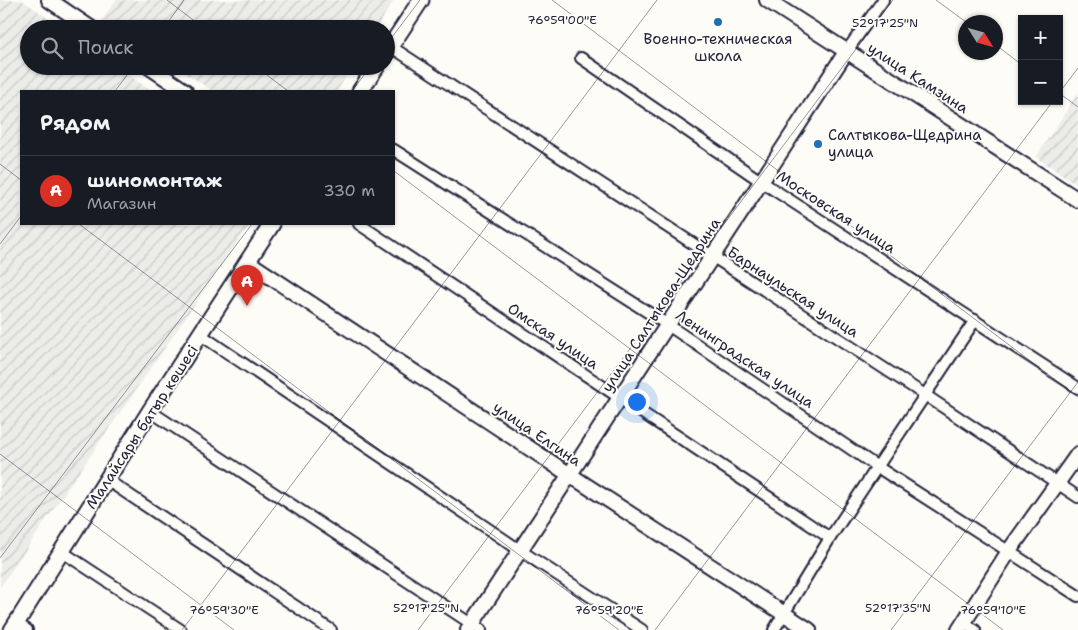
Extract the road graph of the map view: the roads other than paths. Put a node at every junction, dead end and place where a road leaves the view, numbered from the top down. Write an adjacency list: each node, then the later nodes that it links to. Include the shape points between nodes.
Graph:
1 (50, 0): 5 (street)
2 (421, 0): 6 (main road)
3 (767, 0): 7 (street, улица Камзина)
4 (883, 0): 7 (street, улица Салтыкова-Щедрина)
5 (79, 20)
6 (395, 39)
7 (846, 52): 15 (street, улица Салтыкова-Щедрина); 16 (street, улица Камзина)
8 (395, 53): 19 (street, Барнаульская улица)
9 (581, 58): 15 (street, Московская улица)
10 (161, 75): 12 (street)
11 (371, 75): 13 (main road)
12 (184, 90)
13 (361, 90)
14 (395, 151): 22 (street, Ленинградская улица)
15 (762, 182): 19 (street, улица Салтыкова-Щедрина); 21 (street, Московская улица)
16 (1078, 200)
17 (271, 225): 20 (main road, Малайсары батыр көшесі)
18 (360, 225): 26 (street, Омская улица)
19 (712, 257): 22 (street, улица Салтыкова-Щедрина); 25 (street, Барнаульская улица)
20 (248, 262): 23 (main road, Малайсары батыр көшесі); 30 (street, улица Елгина)
21 (975, 320): 24 (street, Московская улица); 25 (street)
22 (668, 325): 26 (street, улица Салтыкова-Щедрина); 29 (street, Ленинградская улица)
23 (201, 335): 27 (main road, Малайсары батыр көшесі); 36 (street)
24 (1078, 388)
25 (925, 395): 29 (street); 32 (street, Барнаульская улица)
26 (620, 398): 30 (street, улица Салтыкова-Щедрина); 34 (street, Омская улица)
27 (150, 411): 31 (main road, Малайсары батыр көшесі); 41 (street)
28 (1078, 454): 32 (street)
29 (879, 468): 34 (street); 37 (street, Ленинградская улица)
30 (570, 475): 36 (street, улица Салтыкова-Щедрина); 39 (street, улица Елгина)
31 (107, 480): 35 (main road, Малайсары батыр көшесі); 44 (street)
32 (1057, 483): 33 (street, Барнаульская улица); 37 (street)
33 (1078, 497)
34 (830, 538): 39 (street)
35 (61, 551): 40 (main road, Малайсары батыр көшесі); 43 (street)
36 (521, 551): 41 (street, улица Салтыкова-Щедрина); 45 (street)
37 (1009, 551): 38 (street, Ленинградская улица); 42 (street)
38 (1078, 596)
39 (785, 614): 46 (street); 47 (street, улица Елгина)
40 (18, 628)
41 (474, 628)
42 (966, 628)
43 (181, 630)
44 (331, 630)
45 (642, 630)
46 (774, 630)
47 (809, 630)

